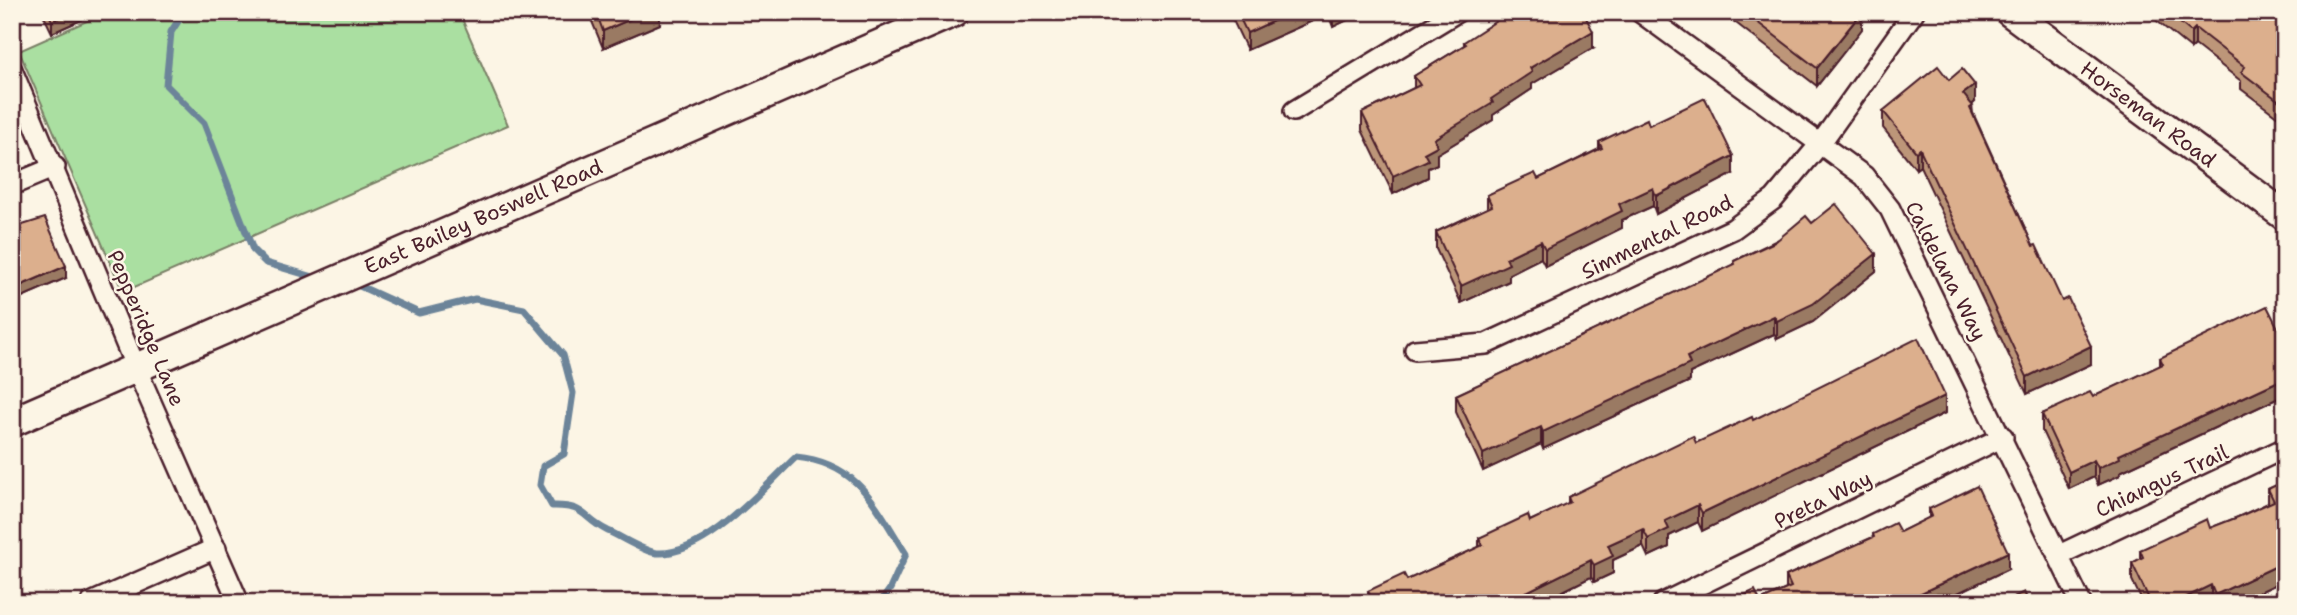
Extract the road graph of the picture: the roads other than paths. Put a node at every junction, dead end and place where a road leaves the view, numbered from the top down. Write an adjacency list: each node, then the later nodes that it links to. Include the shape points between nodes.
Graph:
1 (954, 12): 13 (street, East Bailey Boswell Road)
2 (1457, 12): 7 (street)
3 (1640, 12): 8 (street, Caldelana Way)
4 (1914, 12): 8 (street, Simmental Road)
5 (2010, 12): 11 (street, Horseman Road)
6 (12, 70): 9 (street, Pepperidge Lane)
7 (1293, 111)
8 (1820, 144): 12 (street, Simmental Road, via 1774,199 1733,229 1486,344); 15 (street, Caldelana Way, via 1864,176 1890,209)
9 (55, 167): 10 (street); 13 (street, Pepperidge Lane)
10 (12, 185)
11 (2285, 216)
12 (1415, 350)
13 (136, 368): 14 (street, East Bailey Boswell Road); 17 (street, Pepperidge Lane)
14 (12, 422)
15 (2003, 437): 18 (street, Caldelana Way); 21 (street, Preta Way)
16 (2285, 448): 18 (street, Chiangus Trail)
17 (216, 548): 19 (street); 20 (street, Pepperidge Lane)
18 (2059, 555): 22 (street, Caldelana Way)
19 (91, 603)
20 (239, 603)
21 (1663, 603)
22 (2081, 603)

